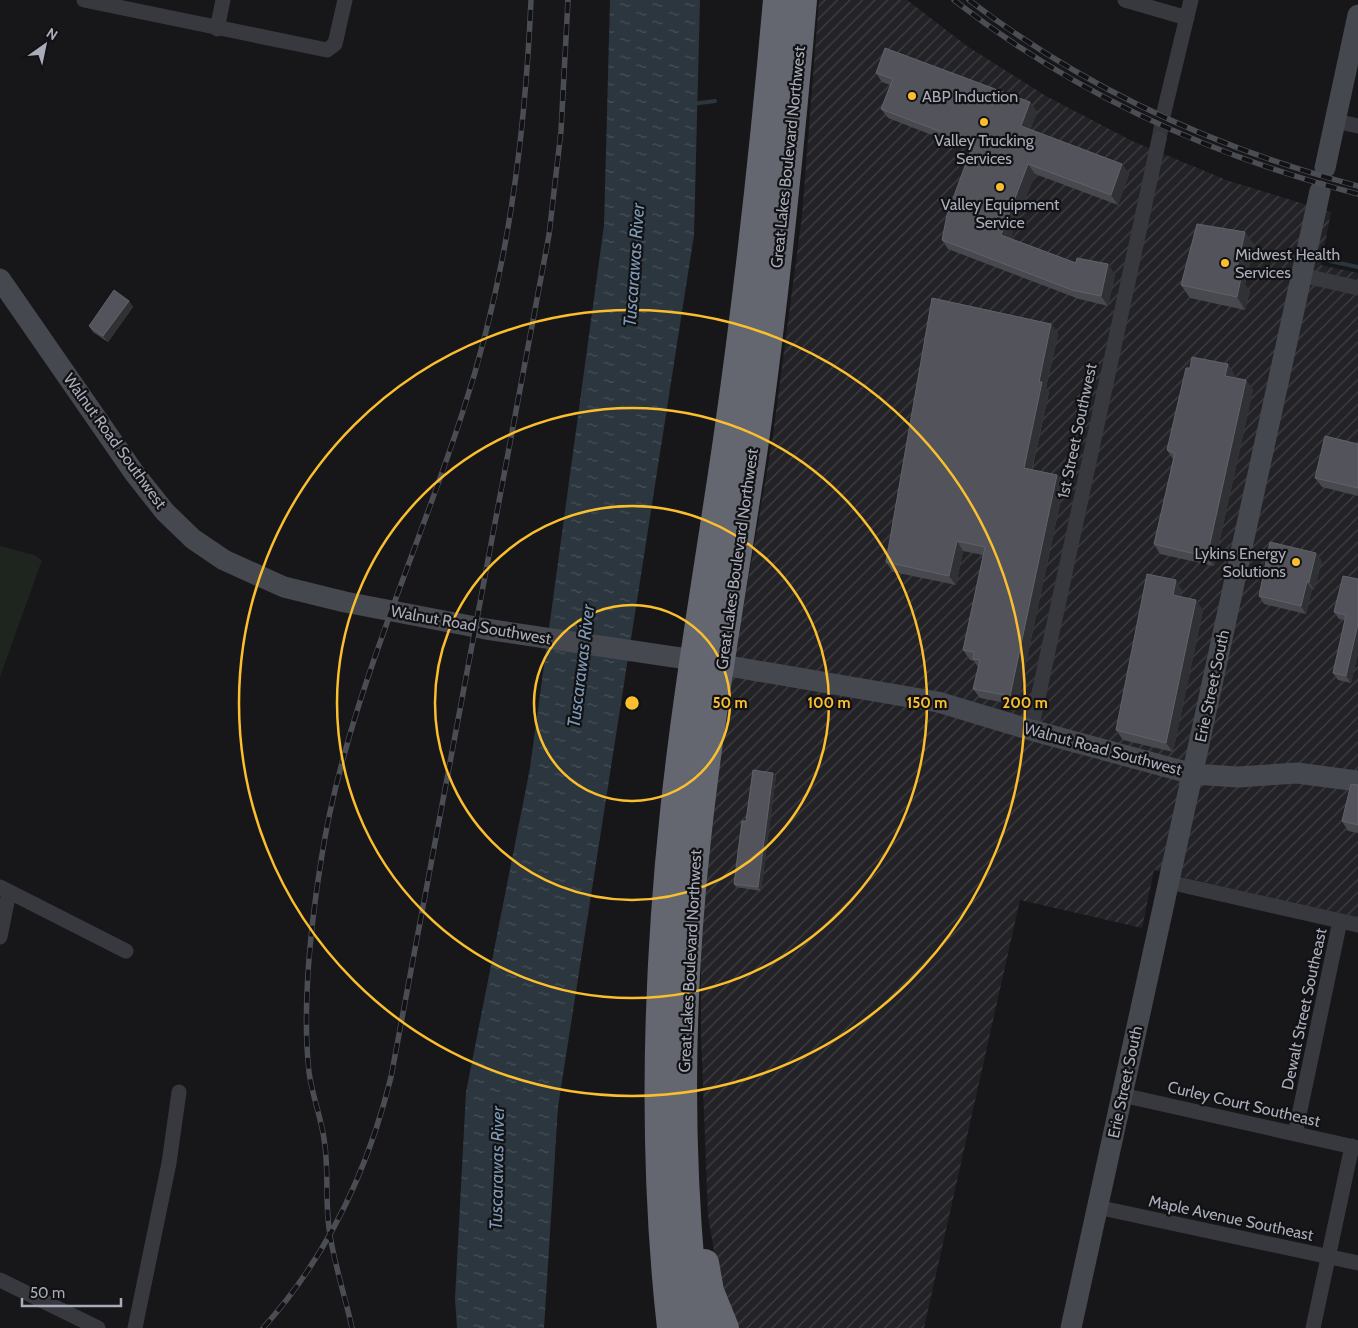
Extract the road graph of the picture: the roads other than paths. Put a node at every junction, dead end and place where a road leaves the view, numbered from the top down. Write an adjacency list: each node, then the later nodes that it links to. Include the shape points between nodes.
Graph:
1 (84, 0): 10 (street)
2 (223, 0): 10 (street)
3 (345, 0): 10 (street, via 339,32 332,48 316,49)
4 (777, 0): 20 (highway, Great Lakes Boulevard Northwest, via 738,363)
5 (803, 0): 21 (highway, Great Lakes Boulevard Northwest, via 770,322)
6 (1125, 0): 9 (street)
7 (1191, 0): 9 (street)
8 (1358, 15): 12 (main road)
9 (1187, 18): 11 (street)
10 (217, 29)
11 (1164, 112)
12 (1335, 121): 13 (street); 15 (main road)
13 (1358, 126)
14 (1159, 139): 22 (street, 1st Street Southwest)
15 (1325, 168)
16 (1320, 191): 17 (main road, Erie Street South)
17 (1301, 275): 19 (street); 23 (main road, Erie Street South)
18 (0, 279): 20 (main road, Walnut Road Southwest, via 152,498 179,526 240,569 284,587 345,602 502,632)
19 (1358, 288)
20 (694, 660): 21 (main road, Walnut Road Southwest); 42 (highway, Great Lakes Boulevard Northwest, via 674,811 659,1026 660,1174)
21 (721, 665): 22 (main road, Walnut Road Southwest, via 938,702); 33 (highway, Great Lakes Boulevard Northwest, via 690,906 684,1034)
22 (1031, 730): 23 (main road, Walnut Road Southwest)
23 (1193, 774): 24 (main road, Walnut Road Southwest, via 1238,777 1297,773); 25 (main road, Erie Street South)
24 (1358, 780)
25 (1169, 882): 27 (street); 32 (main road, Erie Street South)
26 (5, 889): 29 (street); 30 (street)
27 (1340, 921): 28 (street); 34 (street, Dewalt Street Southeast)
28 (1358, 925)
29 (0, 937)
30 (126, 951)
31 (179, 1092): 41 (street, via 169,1163)
32 (1122, 1095): 34 (street, Curley Court Southeast); 36 (main road, Erie Street South)
33 (684, 1130): 43 (highway, Great Lakes Boulevard Northwest); 44 (highway, via 706,1272)
34 (1295, 1134): 35 (street, Curley Court Southeast)
35 (1355, 1147): 37 (street)
36 (1097, 1207): 37 (street, Maple Avenue Southeast); 45 (main road, Erie Street South)
37 (1329, 1257): 38 (street, Maple Avenue Southeast); 46 (street)
38 (1358, 1263)
39 (0, 1280): 40 (street)
40 (98, 1328)
41 (135, 1328)
42 (671, 1328)
43 (697, 1328)
44 (725, 1328)
45 (1071, 1328)
46 (1313, 1328)

